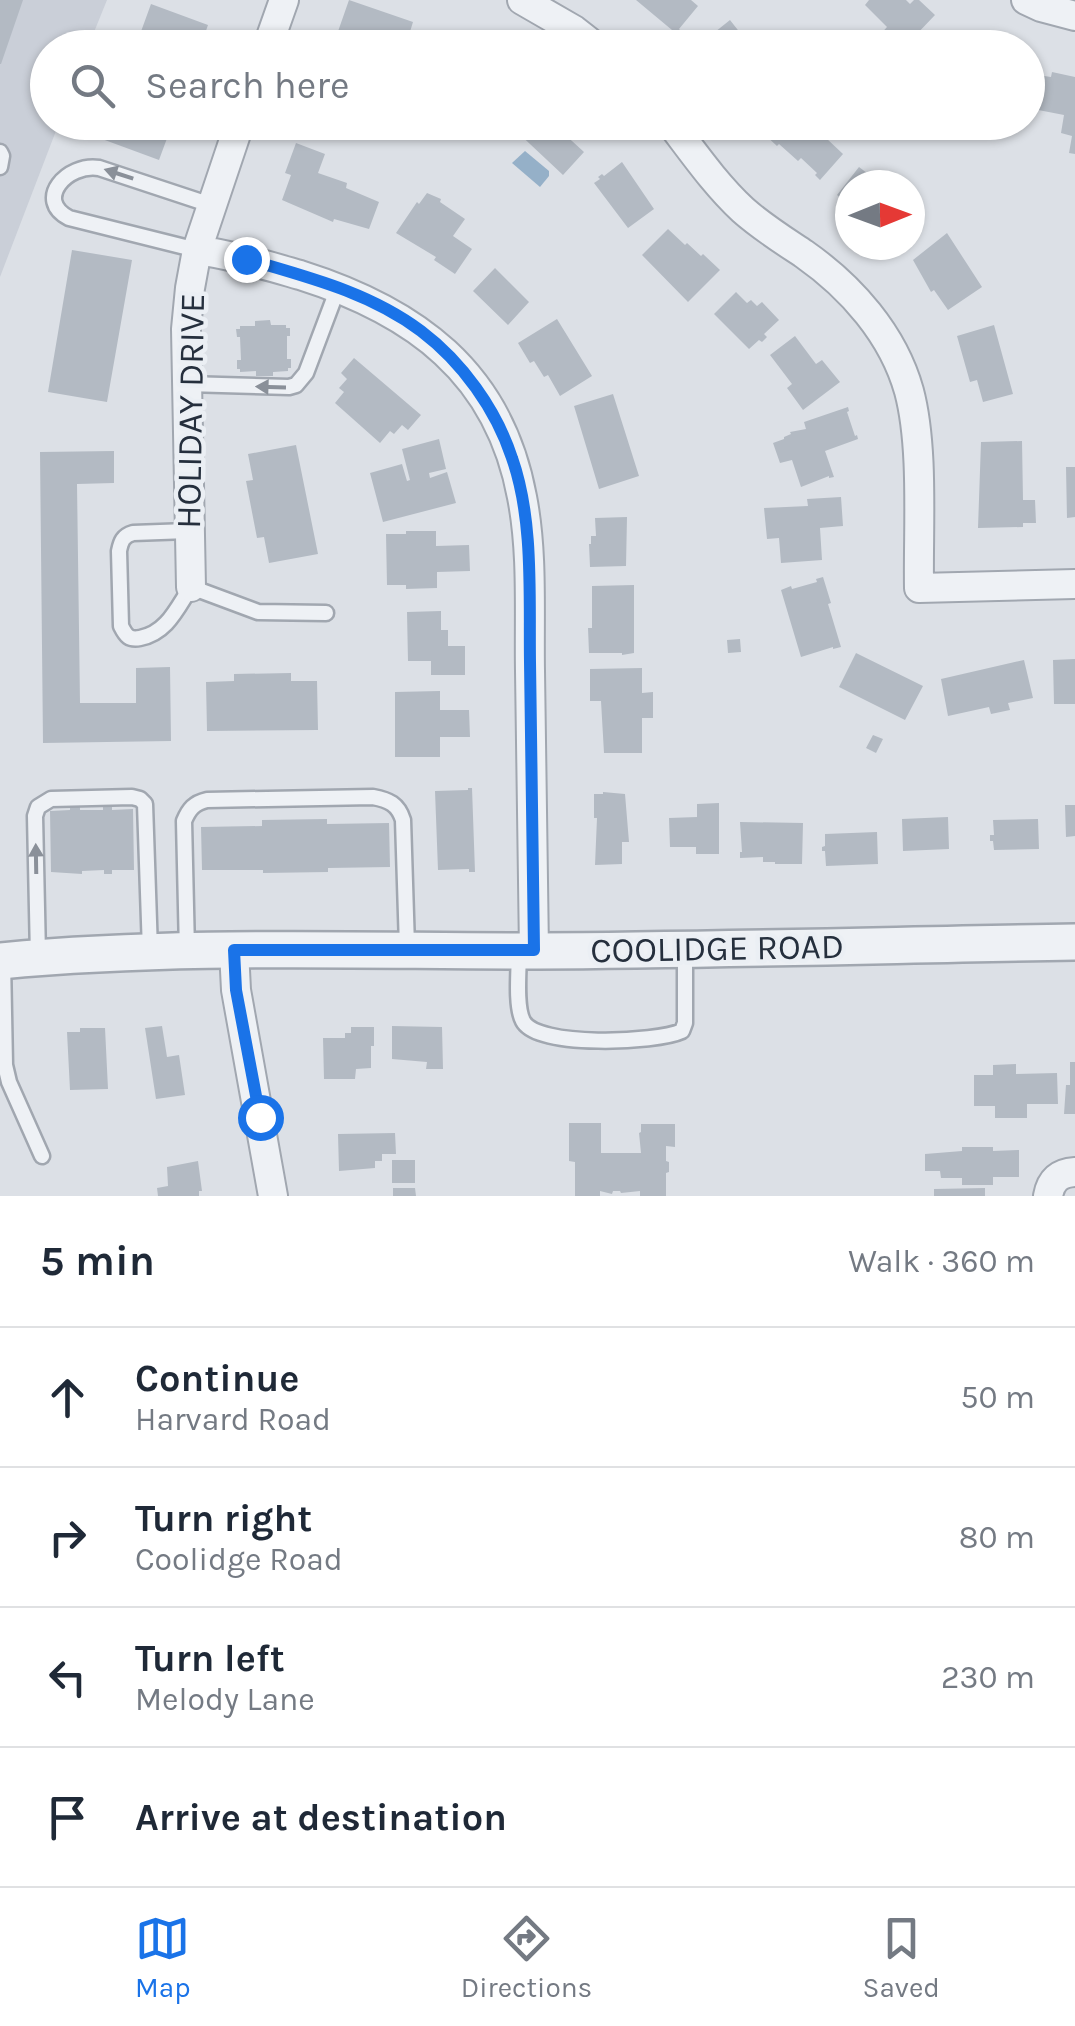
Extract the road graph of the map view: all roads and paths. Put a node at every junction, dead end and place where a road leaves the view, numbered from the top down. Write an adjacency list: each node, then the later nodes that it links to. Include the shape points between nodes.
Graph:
1 (284, 0): 5 (street)
2 (522, 0): 6 (street)
3 (1026, 0): 4 (street)
4 (1075, 16)
5 (273, 30)
6 (574, 30)
7 (234, 140): 11 (street, HOLIDAY DRIVE)
8 (684, 140): 16 (street, via 743,210 848,291 896,356 915,424 919,588)
9 (0, 152): 10 (lane)
10 (0, 167)
11 (211, 205): 12 (street, HOLIDAY DRIVE); 12 (lane, one-way to 12, via 87,166 60,181 55,192 54,205 69,218)
12 (197, 250): 13 (street); 14 (street, HOLIDAY DRIVE)
13 (339, 287): 14 (lane, one-way to 14, via 296,385); 23 (street, via 396,315 450,356 477,389 512,458 528,568)
14 (186, 384): 15 (street, HOLIDAY DRIVE)
15 (188, 531): 17 (street, HOLIDAY DRIVE); 17 (lane, via 133,532 121,541 124,634 136,639 161,630)
16 (1075, 584)
17 (190, 588): 18 (lane, via 258,612)
18 (326, 613)
19 (1075, 942): 21 (street, COOLIDGE ROAD)
20 (407, 949): 22 (street, COOLIDGE ROAD); 23 (street, COOLIDGE ROAD); 25 (lane, via 403,820 394,803 373,797 197,802 184,820)
21 (685, 949): 23 (street, COOLIDGE ROAD); 23 (lane, via 682,1031 645,1039 530,1030 522,1020)
22 (234, 950): 25 (street, COOLIDGE ROAD); 30 (street)
23 (526, 950)
24 (150, 951): 25 (street, COOLIDGE ROAD); 26 (street, COOLIDGE ROAD); 26 (lane, one-way to 24, via 36,816 52,799 132,798 145,804)
25 (187, 952)
26 (38, 957): 27 (street, COOLIDGE ROAD)
27 (1, 961): 28 (lane, via 5,1065)
28 (42, 1156)
29 (1075, 1172): 31 (street, via 1054,1180)
30 (274, 1196)
31 (1048, 1196)

